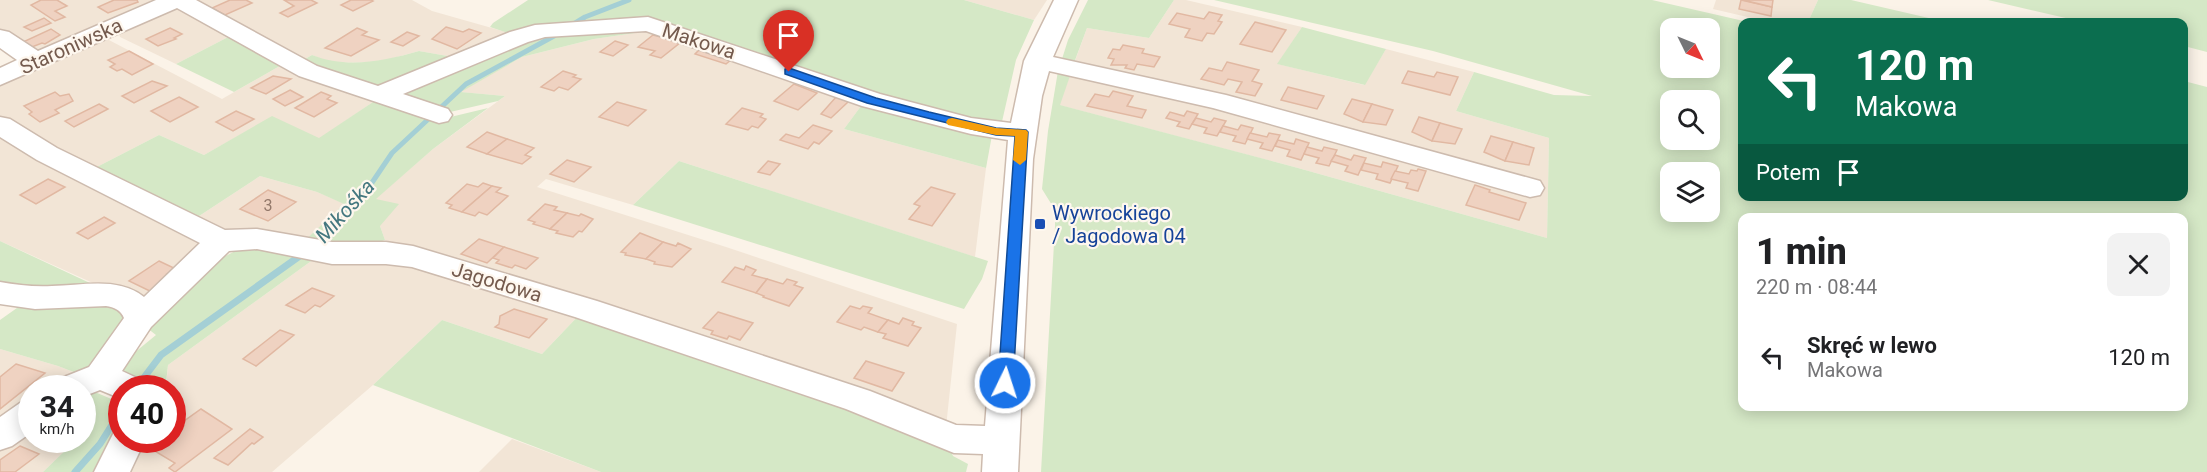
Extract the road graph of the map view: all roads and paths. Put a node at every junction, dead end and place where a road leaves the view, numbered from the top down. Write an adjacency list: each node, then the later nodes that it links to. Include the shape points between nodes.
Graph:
1 (176, 0): 5 (street, Staroniwska)
2 (182, 0): 8 (street, via 308,71)
3 (1066, 0): 6 (street)
4 (0, 37): 5 (street)
5 (36, 61): 7 (street, Staroniwska)
6 (1037, 61): 11 (street); 12 (street, via 1217,101)
7 (0, 77)
8 (378, 95): 9 (street); 11 (street, Makowa, via 544,30 648,24 871,100 971,126)
9 (431, 113)
10 (0, 125): 13 (street, Jagodowa, via 47,154)
11 (1022, 132): 19 (street)
12 (1530, 188)
13 (221, 241): 15 (street); 19 (street, Jagodowa, via 257,239 311,250 412,257 586,309 858,400 954,439)
14 (0, 293): 15 (street, via 36,298 117,297 130,302)
15 (140, 319): 16 (street)
16 (106, 385)
17 (18, 423): 18 (street)
18 (0, 436)
19 (1002, 441): 22 (street)
20 (121, 453): 21 (street)
21 (112, 472)
22 (1000, 472)

